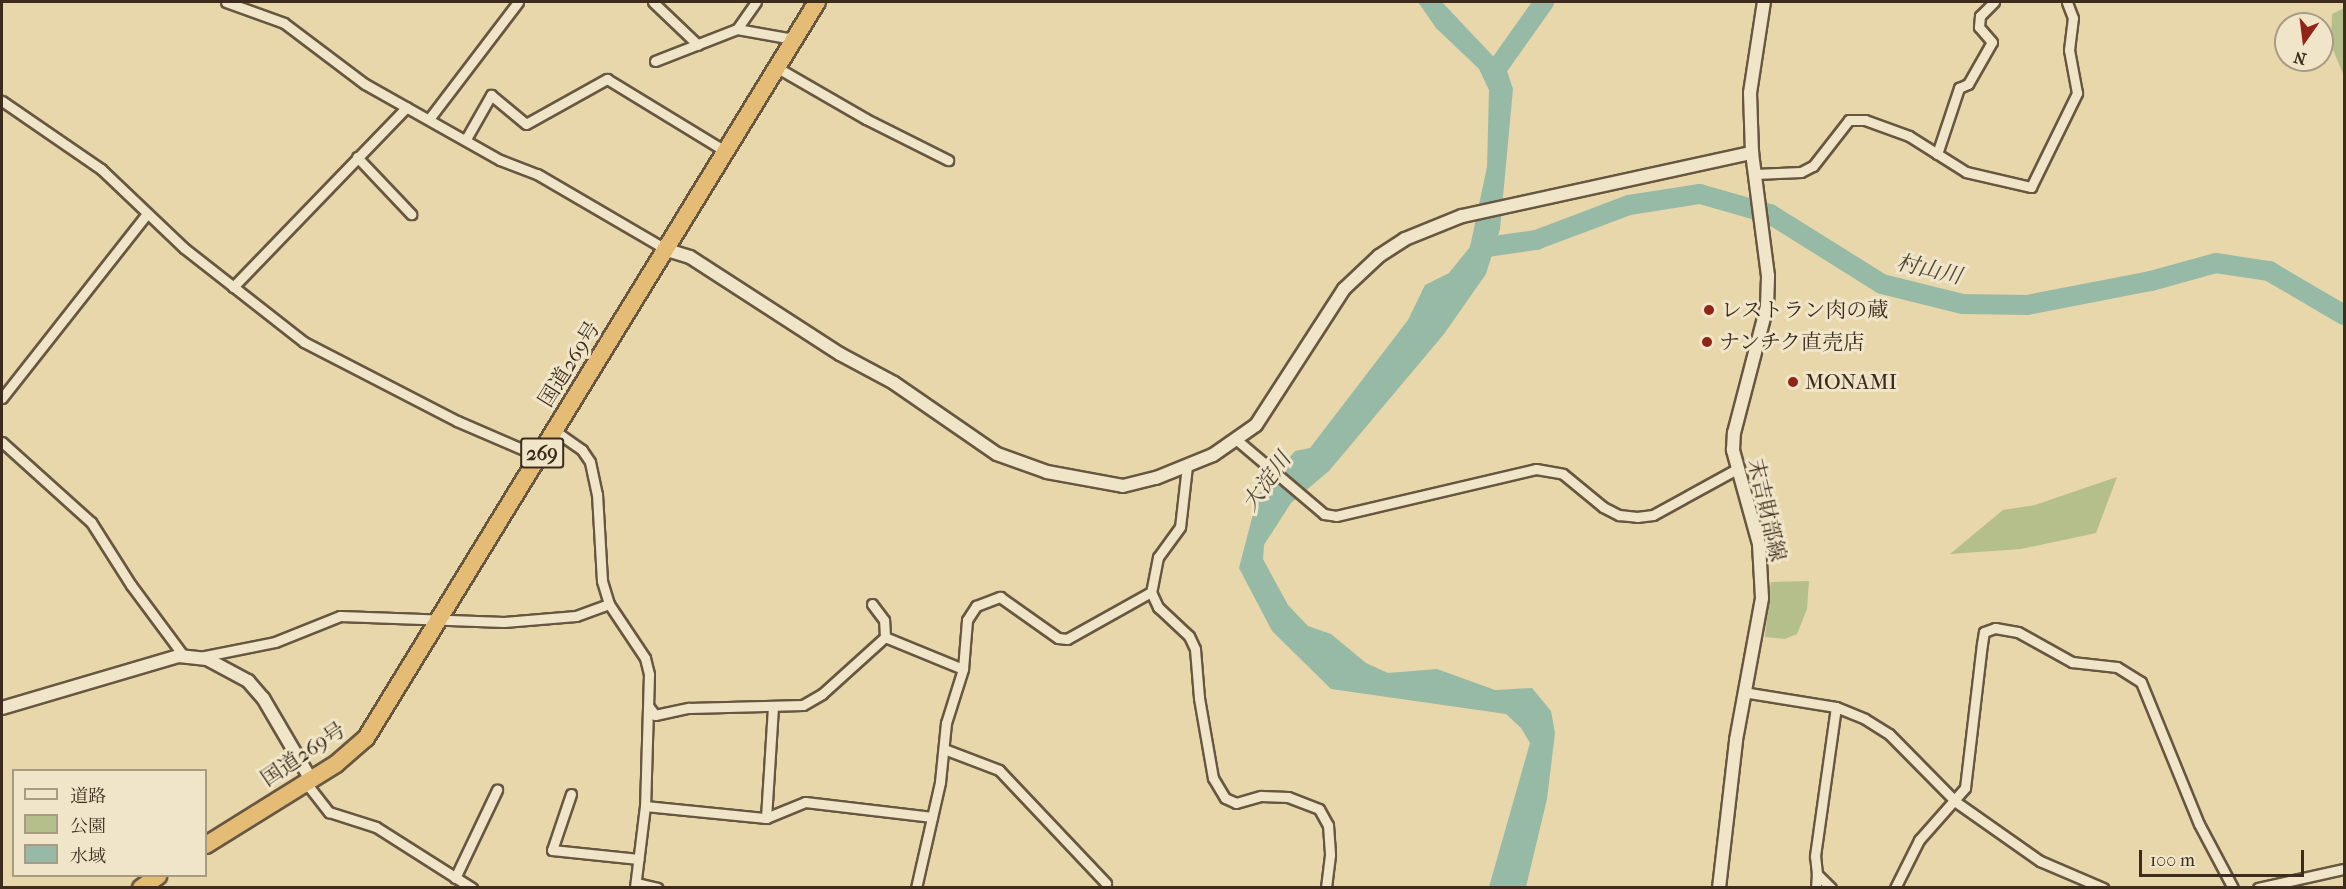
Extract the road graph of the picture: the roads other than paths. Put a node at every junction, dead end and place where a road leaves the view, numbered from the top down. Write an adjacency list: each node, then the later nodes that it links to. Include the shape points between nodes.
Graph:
1 (226, 2): 15 (street, via 284,23 365,84)
2 (518, 2): 16 (street)
3 (653, 2): 11 (street)
4 (756, 2): 9 (street)
5 (816, 2): 10 (highway, 国道269号 / 269)
6 (1764, 2): 19 (street, 末吉財部線, via 1749,93)
7 (1994, 2): 20 (street, via 1980,16 1979,27 1992,42 1968,84 1959,88)
8 (2067, 2): 20 (street, via 2073,18 2068,50 2077,93 2031,187 1966,172)
9 (737, 29): 10 (street); 11 (street)
10 (793, 39): 13 (highway, 国道269号 / 269)
11 (698, 45): 12 (street)
12 (655, 61)
13 (776, 67): 18 (highway, 国道269号 / 269); 22 (street)
14 (2, 101): 25 (street, via 101,169)
15 (407, 107): 16 (street); 21 (street)
16 (429, 119): 17 (street)
17 (466, 139): 18 (street, via 492,95 526,124 607,79); 26 (street, via 500,160 537,174)
18 (725, 151): 26 (highway, 国道269号 / 269)
19 (1752, 153): 23 (street, 末吉財部線); 30 (street, via 1427,228 1379,256 1344,289 1325,314 1273,404)
20 (1937, 154): 23 (street, via 1887,127 1849,120 1813,166 1801,172)
21 (357, 157): 24 (street); 27 (street)
22 (948, 160)
23 (1755, 174): 34 (street, 末吉財部線, via 1766,249 1766,318 1734,434)
24 (411, 214)
25 (146, 215): 27 (street); 28 (street)
26 (668, 250): 29 (highway, 国道269号 / 269); 33 (street, via 699,263 1006,458 1047,472 1113,485 1156,478)
27 (233, 287): 32 (street, via 335,362)
28 (2, 398)
29 (555, 431): 32 (highway, 国道269号 / 269); 36 (street, via 582,450 590,462 597,494 602,581)
30 (1238, 441): 33 (street); 34 (street, via 1324,514 1336,516 1536,469 1563,474 1603,507 1619,515 1637,517 1653,515)
31 (2, 442): 40 (street, via 91,522 142,602)
32 (540, 457): 38 (highway, 国道269号 / 269)
33 (1187, 466): 35 (street, via 1180,527 1158,557)
34 (1736, 470): 43 (street, 末吉財部線, via 1763,568 1759,622)
35 (1151, 592): 42 (street, via 1067,639 1058,638 1000,597 988,600 976,606 968,620); 68 (street, via 1158,607 1189,636 1195,649 1213,778 1225,798 1236,802 1261,796 1288,797 1319,809 1328,825)
36 (609, 604): 38 (street, via 576,616 504,622); 45 (street, via 645,658)
37 (872, 604): 39 (street, via 884,620)
38 (443, 617): 41 (street, via 340,616 275,642); 49 (highway, 国道269号 / 269, via 366,738 336,764)
39 (885, 637): 42 (street); 44 (street, via 822,694 803,705)
40 (183, 655): 41 (street); 47 (street)
41 (196, 657): 49 (street, via 248,681 263,698)
42 (963, 669): 48 (street, via 946,723)
43 (1743, 692): 46 (street); 69 (street, 末吉財部線)
44 (773, 706): 45 (street, via 689,708 655,715); 55 (street)
45 (649, 707): 53 (street)
46 (1836, 707): 52 (street, via 1889,734); 59 (street, via 1815,856)
47 (2, 708)
48 (944, 749): 54 (street); 62 (street, via 999,770)
49 (310, 778): 56 (highway, 国道269号 / 269); 61 (street, via 310,788 329,812 376,826)
50 (497, 790): 61 (street)
51 (571, 794): 57 (street, via 552,850)
52 (1956, 802): 72 (street, via 1919,840); 73 (street, via 2040,861); 74 (street, via 1965,788 1984,632 1995,628 2018,632 2072,662 2117,667 2148,690 2199,824)
53 (645, 806): 55 (street); 57 (street)
54 (932, 817): 55 (street, via 805,802); 67 (street)
55 (766, 818)
56 (207, 844)
57 (639, 859): 63 (street)
58 (2344, 869): 75 (street)
59 (1817, 874): 70 (street); 71 (street)
60 (157, 877): 64 (highway)
61 (455, 878): 65 (street)
62 (1106, 883)
63 (635, 886): 66 (street)
64 (141, 888)
65 (472, 888)
66 (657, 888)
67 (916, 888)
68 (1326, 888)
69 (1719, 888)
70 (1816, 888)
71 (1832, 888)
72 (1895, 888)
73 (2103, 888)
74 (2233, 888)
75 (2258, 888)

